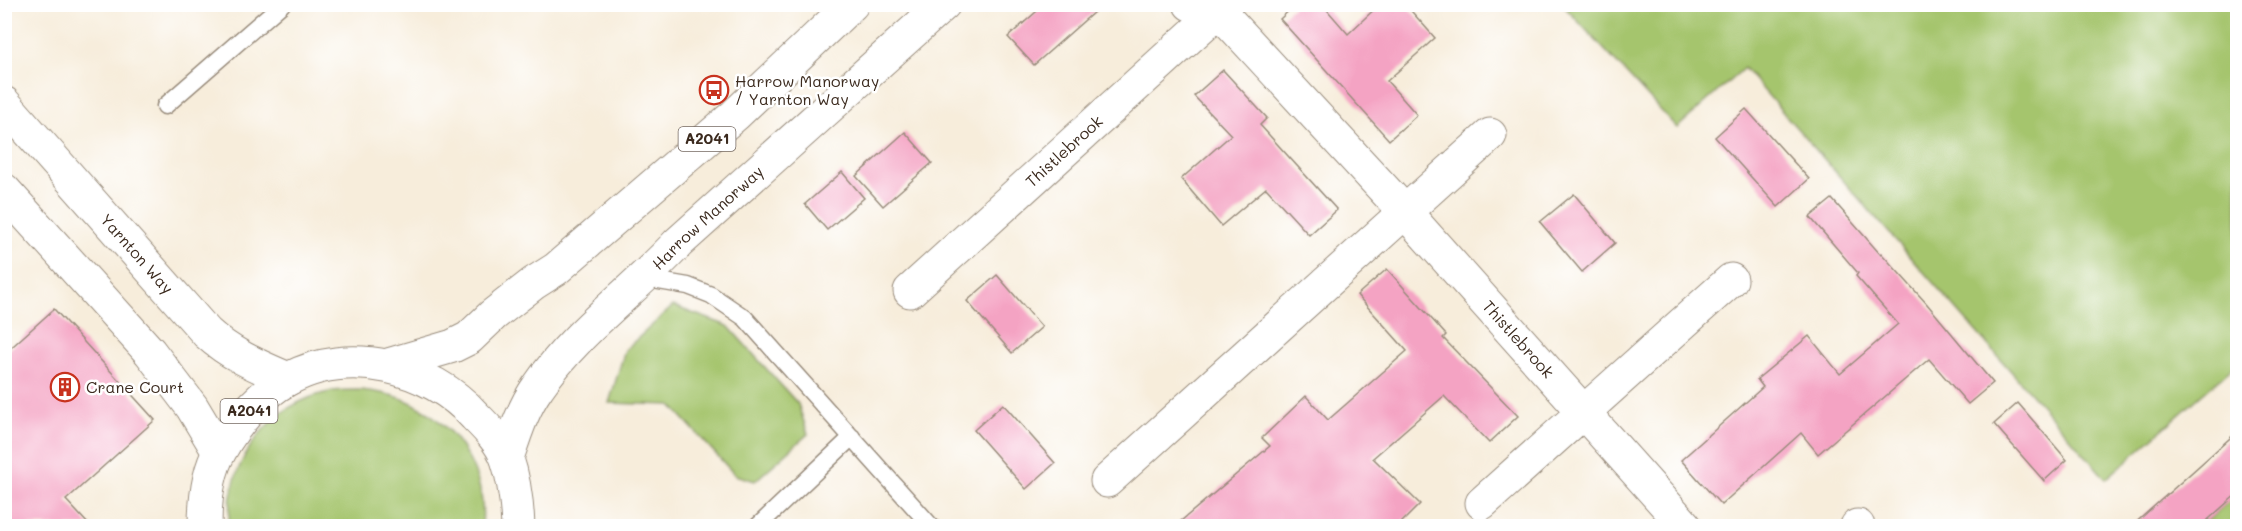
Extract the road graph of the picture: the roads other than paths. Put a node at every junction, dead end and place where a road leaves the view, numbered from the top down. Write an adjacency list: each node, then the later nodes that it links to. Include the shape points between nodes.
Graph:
1 (282, 4): 6 (lane)
2 (852, 4): 13 (street, A2041, via 735,116 469,338)
3 (944, 4): 10 (street, Harrow Manorway)
4 (1212, 7): 9 (street, Thistlebrook); 12 (street, Thistlebrook)
5 (4, 103): 14 (street, Yarnton Way, via 207,333 240,358)
6 (165, 106)
7 (1490, 135): 9 (street)
8 (4, 190): 17 (street, via 150,352 192,407)
9 (1405, 212): 15 (street, Thistlebrook); 19 (street)
10 (641, 278): 16 (lane, via 688,286 711,295 746,318); 18 (street, Harrow Manorway, via 564,352 537,388)
11 (1731, 279): 15 (street)
12 (910, 291)
13 (388, 365): 14 (street, A2041, via 325,365); 18 (street, A2041, via 428,379 461,400 497,439)
14 (288, 379): 17 (street, A2041, via 249,412)
15 (1582, 412): 20 (street); 25 (street, Thistlebrook)
16 (852, 438): 23 (lane); 24 (lane)
17 (219, 452): 21 (street, A2041, via 210,476)
18 (507, 458): 22 (street, A2041, via 517,493)
19 (1107, 481)
20 (1482, 503)
21 (205, 526)
22 (518, 526)
23 (758, 526)
24 (931, 526)
25 (1685, 526)

